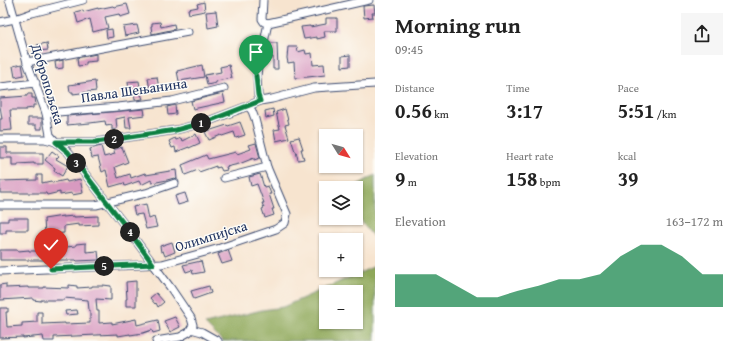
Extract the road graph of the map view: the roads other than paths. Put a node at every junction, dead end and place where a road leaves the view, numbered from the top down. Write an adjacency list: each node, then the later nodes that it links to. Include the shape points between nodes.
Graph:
1 (8, 0): 5 (street, Добропољска)
2 (83, 0): 5 (street)
3 (263, 0): 7 (street, via 262,19)
4 (369, 0): 7 (street)
5 (15, 19): 6 (street); 9 (street, Добропољска)
6 (0, 22)
7 (268, 24): 14 (street, via 256,76)
8 (188, 32): 9 (street)
9 (28, 62): 10 (street, Добропољска)
10 (36, 83): 12 (street); 16 (street, Добропољска)
11 (375, 84): 14 (street, via 314,88)
12 (0, 88)
13 (224, 88): 16 (street, Павла Шењанина, via 172,101)
14 (260, 101): 15 (street)
15 (248, 106): 18 (street, via 176,130 96,142); 19 (street, via 255,120)
16 (46, 114): 18 (street, Добропољска, via 50,135)
17 (0, 139): 18 (street, via 45,139)
18 (56, 142): 22 (street, Добропољска, via 68,152)
19 (267, 167): 20 (street); 24 (street, Олимпијска, via 288,214 285,223 276,229 220,248 162,264)
20 (224, 178)
21 (175, 183): 22 (street)
22 (107, 203): 23 (street); 24 (street, Добропољска)
23 (0, 205)
24 (153, 264): 25 (street, Олимпијска); 26 (street, Добропољска, via 191,318)
25 (0, 271)
26 (192, 327): 27 (street, via 180,337); 28 (street)
27 (156, 341)
28 (218, 341)

